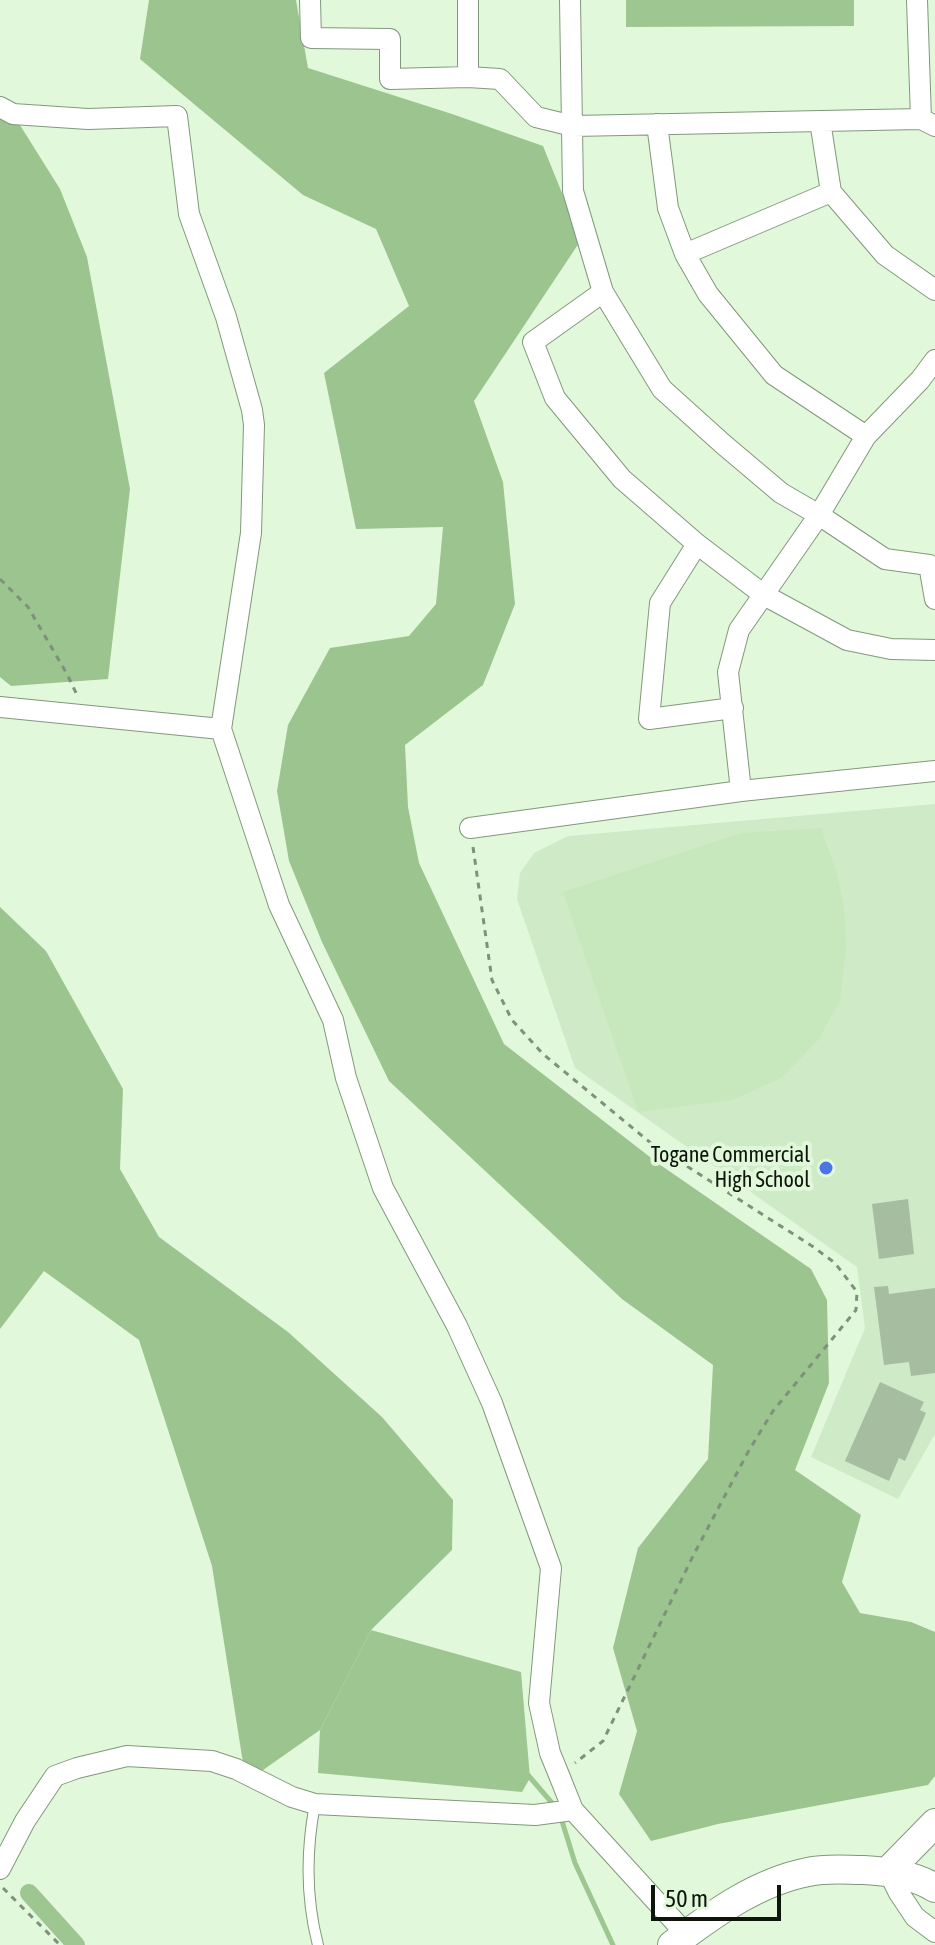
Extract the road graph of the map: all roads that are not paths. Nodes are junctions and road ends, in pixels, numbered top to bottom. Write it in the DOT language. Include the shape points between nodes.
graph roads {
  1 [pos="310,0"];
  2 [pos="468,0"];
  3 [pos="570,0"];
  4 [pos="917,0"];
  5 [pos="468,77"];
  6 [pos="0,107"];
  7 [pos="820,121"];
  8 [pos="928,122"];
  9 [pos="657,124"];
  10 [pos="573,126"];
  11 [pos="831,192"];
  12 [pos="685,254"];
  13 [pos="935,290"];
  14 [pos="603,292"];
  15 [pos="935,360"];
  16 [pos="928,386"];
  17 [pos="866,436"];
  18 [pos="819,515"];
  19 [pos="697,544"];
  20 [pos="764,595"];
  21 [pos="935,599"];
  22 [pos="935,650"];
  23 [pos="0,707"];
  24 [pos="733,708"];
  25 [pos="221,729"];
  26 [pos="935,771"];
  27 [pos="741,791"];
  28 [pos="470,828"];
  29 [pos="315,1804"];
  30 [pos="573,1810"];
  31 [pos="935,1823"];
  32 [pos="0,1869"];
  33 [pos="888,1871"];
  34 [pos="935,1888"];
  35 [pos="935,1932"];
  36 [pos="679,1940"];
  37 [pos="318,1945"];
  1 -- 5 [label="street" via="311,38 390,39 390,79"];
  2 -- 5 [label="street"];
  3 -- 10 [label="street"];
  4 -- 8 [label="street"];
  5 -- 10 [label="street" via="500,79 536,117"];
  6 -- 25 [label="street" via="13,114 88,119 177,116 189,214 226,317 254,425 251,533"];
  7 -- 8 [label="street"];
  7 -- 9 [label="street"];
  7 -- 11 [label="street"];
  9 -- 10 [label="street"];
  9 -- 12 [label="street" via="668,208"];
  10 -- 14 [label="street" via="573,191"];
  11 -- 12 [label="street"];
  11 -- 13 [label="street" via="885,255"];
  12 -- 17 [label="street" via="708,294 774,375"];
  14 -- 18 [label="street" via="662,389 781,493"];
  14 -- 19 [label="street" via="533,342 555,398 622,479"];
  15 -- 16 [label="street"];
  16 -- 17 [label="street"];
  17 -- 18 [label="street"];
  18 -- 20 [label="street"];
  18 -- 21 [label="street" via="885,559 929,565"];
  19 -- 20 [label="street"];
  19 -- 24 [label="street" via="660,603 649,719"];
  20 -- 22 [label="street" via="847,640"];
  20 -- 24 [label="street" via="739,630 728,672"];
  23 -- 25 [label="street"];
  24 -- 27 [label="street"];
  25 -- 30 [label="street" via="279,905 333,1020 346,1078 383,1188 492,1403 551,1568 539,1703 550,1753"];
  26 -- 27 [label="street"];
  27 -- 28 [label="street"];
  29 -- 30 [label="street" via="535,1815"];
  29 -- 32 [label="street" via="212,1761 127,1756 55,1776"];
  29 -- 37 [label="lane" via="308,1876"];
  30 -- 36 [label="street"];
  31 -- 33 [label="main road"];
  33 -- 34 [label="main road"];
  33 -- 35 [label="street" via="915,1917"];
  33 -- 36 [label="main road" via="832,1869 771,1883"];
}
